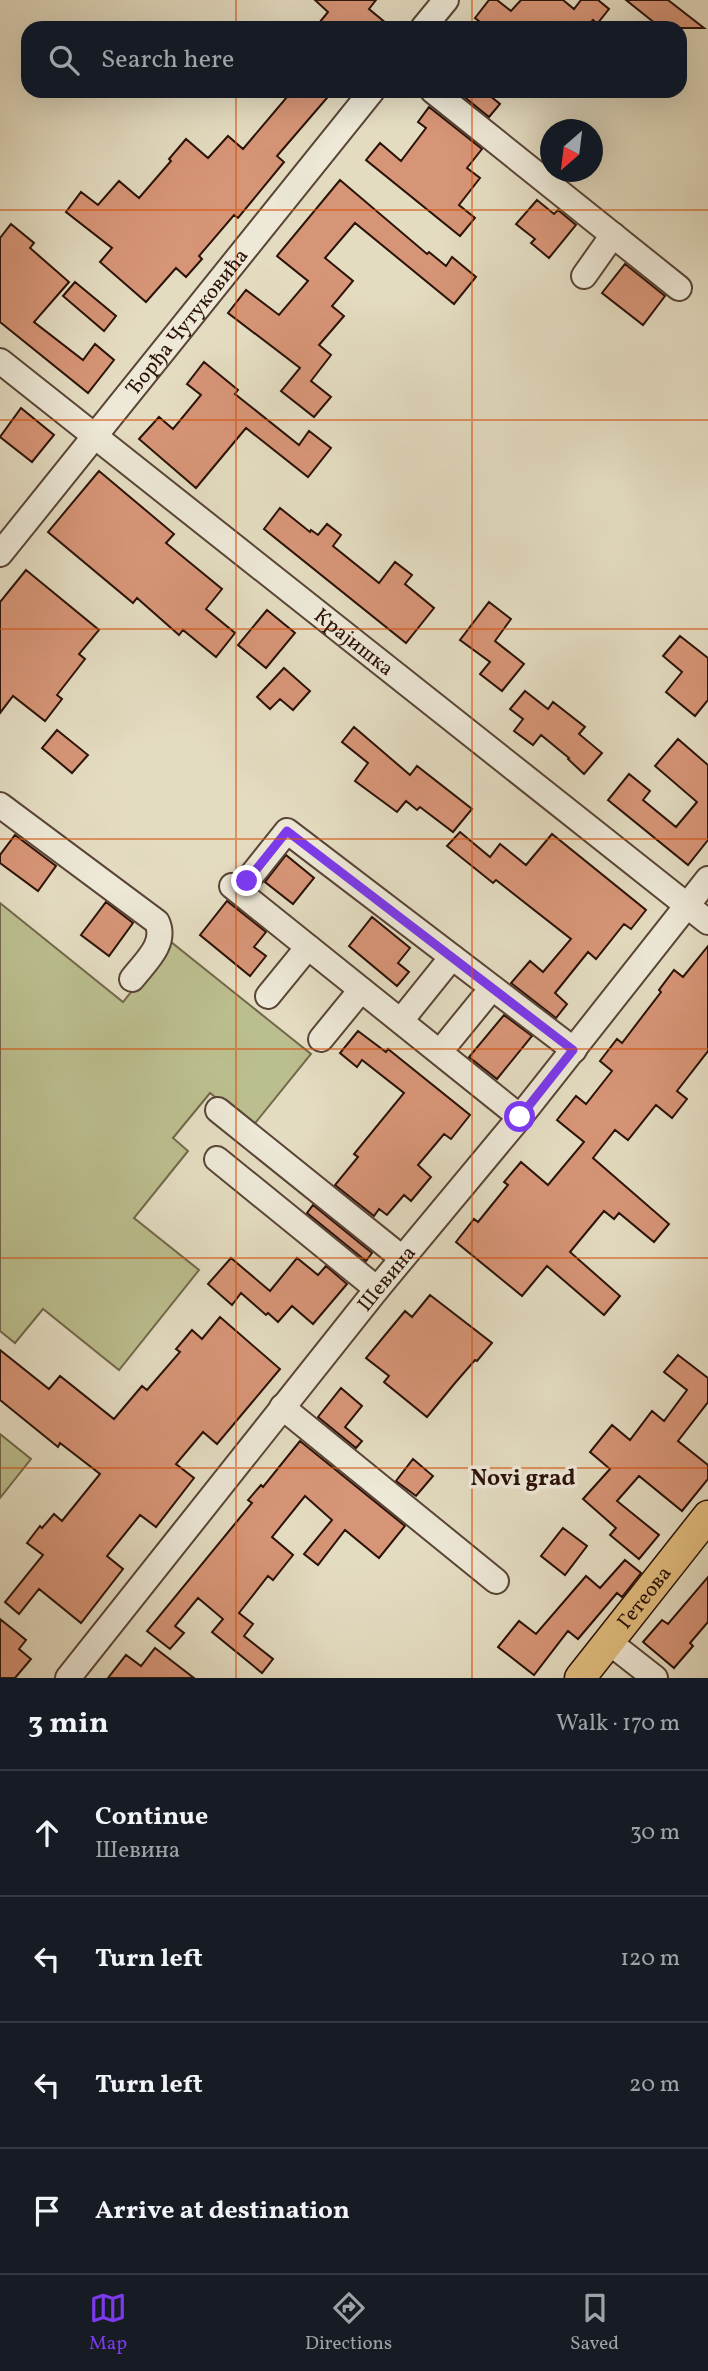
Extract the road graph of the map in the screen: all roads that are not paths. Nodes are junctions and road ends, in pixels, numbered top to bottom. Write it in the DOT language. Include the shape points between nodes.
graph roads {
  1 [pos="446,0"];
  2 [pos="429,21"];
  3 [pos="366,98"];
  4 [pos="442,98"];
  5 [pos="613,235"];
  6 [pos="584,276"];
  7 [pos="679,288"];
  8 [pos="0,361"];
  9 [pos="95,437"];
  10 [pos="0,554"];
  11 [pos="2,810"];
  12 [pos="708,879"];
  13 [pos="687,905"];
  14 [pos="708,922"];
  15 [pos="308,947"];
  16 [pos="452,957"];
  17 [pos="132,979"];
  18 [pos="492,988"];
  19 [pos="361,990"];
  20 [pos="268,996"];
  21 [pos="407,1013"];
  22 [pos="321,1039"];
  23 [pos="448,1042"];
  24 [pos="573,1050"];
  25 [pos="218,1110"];
  26 [pos="520,1117"];
  27 [pos="218,1159"];
  28 [pos="402,1258"];
  29 [pos="377,1289"];
  30 [pos="282,1408"];
  31 [pos="708,1516"];
  32 [pos="496,1581"];
  33 [pos="609,1642"];
  34 [pos="68,1678"];
  35 [pos="580,1678"];
  36 [pos="655,1678"];
  1 -- 2 [label="street"];
  3 -- 9 [label="street, Ђорђа Чутуковића"];
  4 -- 5 [label="street"];
  5 -- 6 [label="street"];
  5 -- 7 [label="street"];
  8 -- 9 [label="street, Крајишка"];
  9 -- 10 [label="street, Ђорђа Чутуковића"];
  9 -- 13 [label="street, Крајишка"];
  11 -- 17 [label="street" via="157,922 160,942"];
  12 -- 13 [label="street, Шевина"];
  13 -- 14 [label="street, Крајишка"];
  13 -- 24 [label="street, Шевина"];
  15 -- 16 [label="street" via="239,883 287,831"];
  15 -- 19 [label="street"];
  15 -- 20 [label="street"];
  16 -- 18 [label="street"];
  16 -- 21 [label="street"];
  18 -- 23 [label="street"];
  18 -- 24 [label="street"];
  19 -- 22 [label="street"];
  19 -- 26 [label="street"];
  24 -- 26 [label="street, Шевина"];
  25 -- 28 [label="street"];
  26 -- 28 [label="street, Шевина"];
  27 -- 29 [label="street"];
  28 -- 29 [label="street, Шевина"];
  29 -- 30 [label="street, Шевина"];
  30 -- 32 [label="street"];
  30 -- 34 [label="street, Шевина"];
  31 -- 33 [label="main road, Гетеова"];
  33 -- 35 [label="main road, Гетеова"];
  33 -- 36 [label="street"];
}
